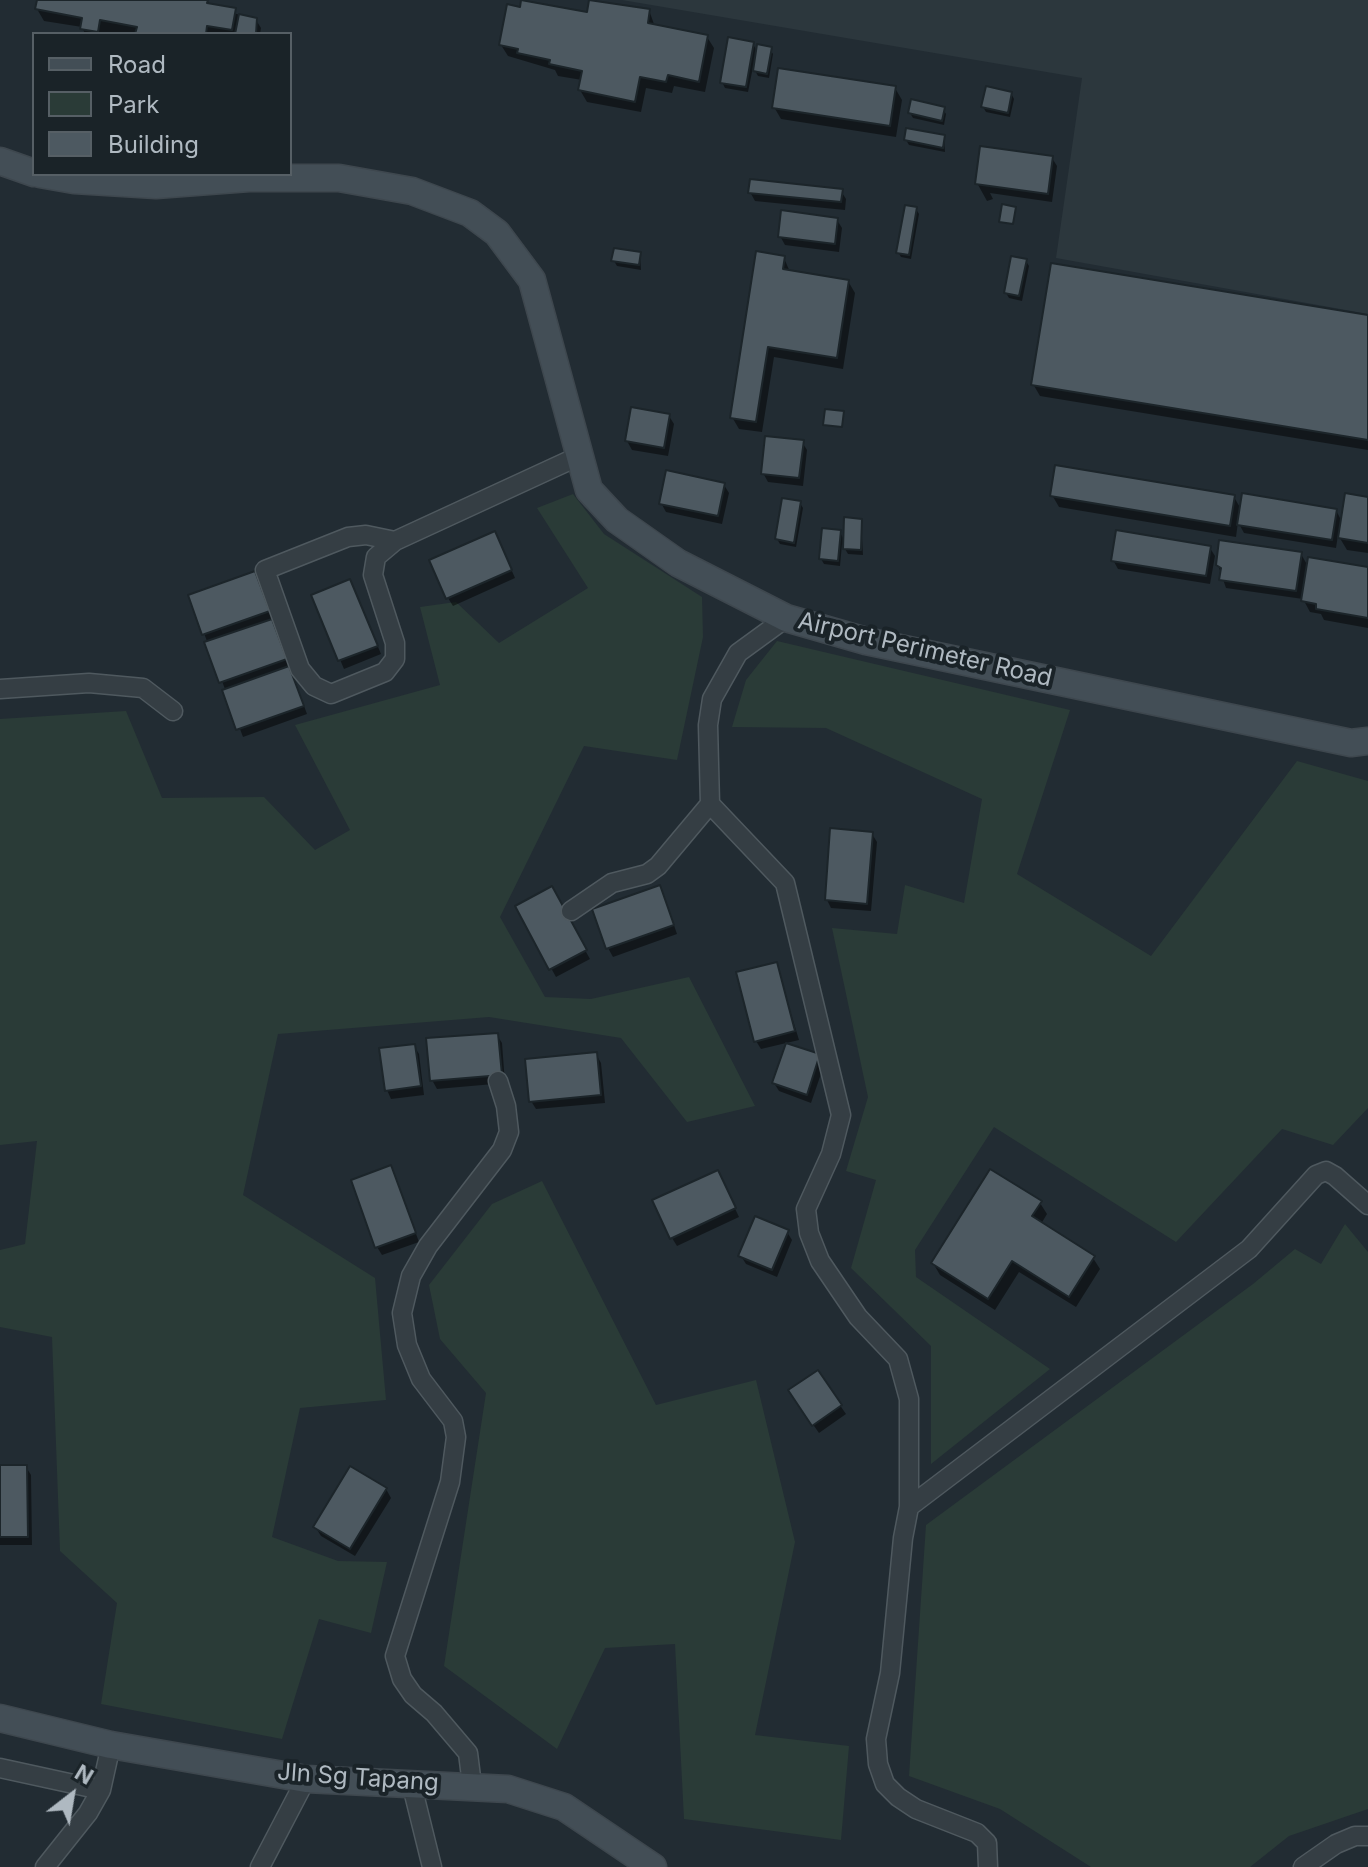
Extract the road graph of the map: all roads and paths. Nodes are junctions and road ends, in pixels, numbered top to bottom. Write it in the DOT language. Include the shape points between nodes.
graph roads {
  1 [pos="0,161"];
  2 [pos="32,172"];
  3 [pos="52,176"];
  4 [pos="577,457"];
  5 [pos="395,541"];
  6 [pos="786,618"];
  7 [pos="0,689"];
  8 [pos="173,711"];
  9 [pos="1368,741"];
  10 [pos="710,804"];
  11 [pos="571,911"];
  12 [pos="498,1081"];
  13 [pos="1368,1205"];
  14 [pos="909,1507"];
  15 [pos="0,1718"];
  16 [pos="111,1745"];
  17 [pos="0,1768"];
  18 [pos="306,1779"];
  19 [pos="472,1785"];
  20 [pos="412,1786"];
  21 [pos="101,1790"];
  22 [pos="1368,1836"];
  23 [pos="45,1867"];
  24 [pos="260,1867"];
  25 [pos="432,1867"];
  26 [pos="653,1867"];
  27 [pos="988,1867"];
  28 [pos="1303,1867"];
  1 -- 2 [label="street"];
  3 -- 4 [label="street, Airport Perimeter Road" via="156,185 339,178 412,191 470,213 497,233 532,280"];
  4 -- 5 [label="street"];
  4 -- 6 [label="street, Airport Perimeter Road" via="589,490 617,520 678,563"];
  5 -- 5 [label="street" via="348,537 265,570 300,669 314,686 331,694 385,672 395,659 395,643 373,575 376,557"];
  6 -- 9 [label="street, Airport Perimeter Road" via="866,641 1351,743"];
  6 -- 10 [label="street" via="738,653 712,699"];
  7 -- 8 [label="street" via="89,683 143,688"];
  10 -- 11 [label="street" via="658,866 612,883"];
  10 -- 14 [label="street" via="785,883 841,1115 831,1154 806,1209 809,1233 820,1261 903,1370 909,1399"];
  12 -- 19 [label="street" via="509,1132 428,1246 411,1276 402,1313 407,1345 421,1379 453,1421 456,1437 450,1482 395,1656 413,1695 468,1753"];
  13 -- 14 [label="street" via="1335,1176 1326,1171 1316,1175 1249,1249"];
  14 -- 27 [label="street" via="890,1673 876,1739 878,1764 885,1784 898,1797 977,1833 987,1843"];
  15 -- 16 [label="street, Jln Sg Tapang"];
  16 -- 18 [label="street, Jln Sg Tapang"];
  16 -- 21 [label="street"];
  17 -- 21 [label="street"];
  18 -- 20 [label="street, Jln Sg Tapang"];
  18 -- 24 [label="street"];
  19 -- 20 [label="street, Jln Sg Tapang"];
  19 -- 26 [label="street, Jln Sg Tapang" via="508,1789 564,1807"];
  20 -- 25 [label="street"];
  21 -- 23 [label="street"];
  22 -- 28 [label="street" via="1336,1844"];
}
